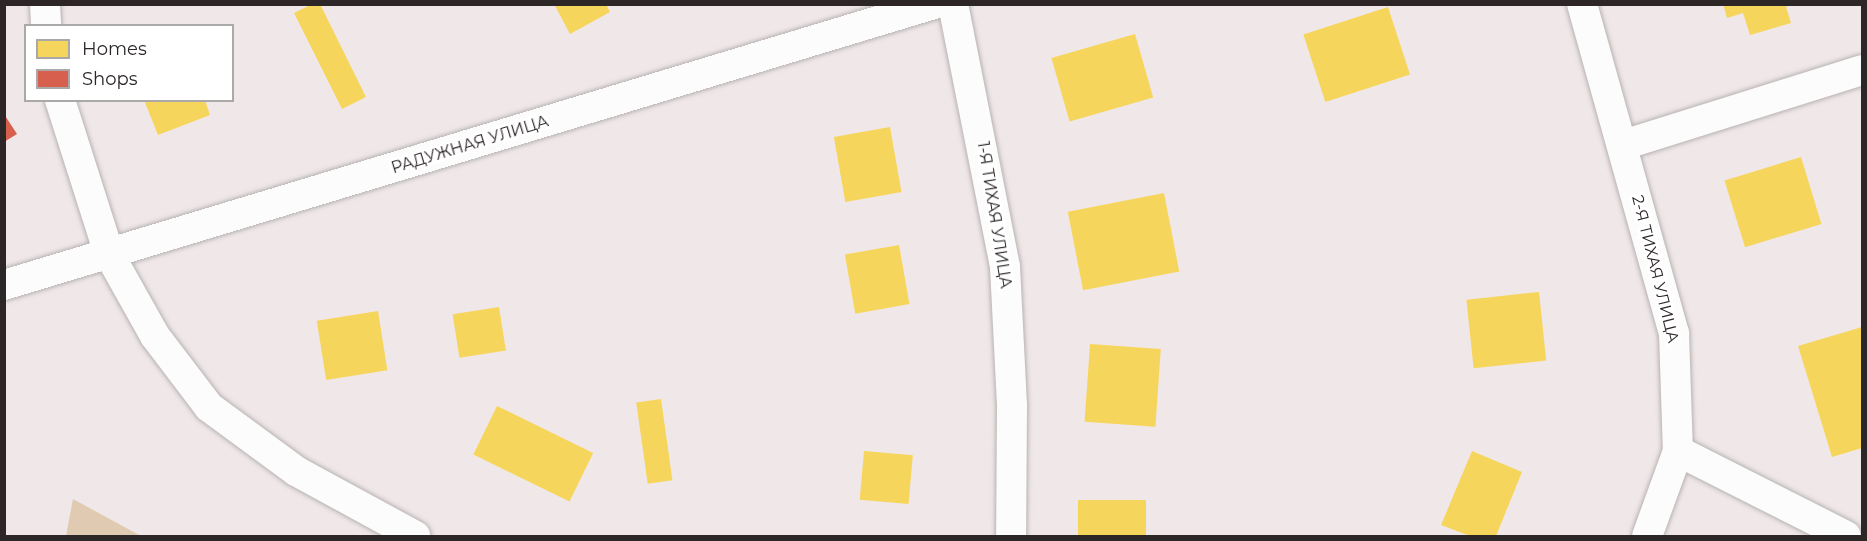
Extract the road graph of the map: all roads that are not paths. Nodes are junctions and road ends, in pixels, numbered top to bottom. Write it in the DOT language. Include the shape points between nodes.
graph roads {
  1 [pos="45,4"];
  2 [pos="934,4"];
  3 [pos="953,4"];
  4 [pos="1581,4"];
  5 [pos="46,24"];
  6 [pos="1863,70"];
  7 [pos="61,102"];
  8 [pos="1623,145"];
  9 [pos="109,254"];
  10 [pos="4,285"];
  11 [pos="1678,451"];
  12 [pos="415,537"];
  13 [pos="1011,537"];
  14 [pos="1647,537"];
  15 [pos="1845,537"];
  1 -- 5 [label="street"];
  2 -- 9 [label="street, РАДУЖНАЯ УЛИЦА"];
  3 -- 13 [label="street, 1-Я ТИХАЯ УЛИЦА" via="1005,267 1012,407"];
  4 -- 8 [label="street, 2-Я ТИХАЯ УЛИЦА"];
  6 -- 8 [label="street"];
  7 -- 9 [label="street"];
  8 -- 11 [label="street, 2-Я ТИХАЯ УЛИЦА" via="1674,333"];
  9 -- 10 [label="street, РАДУЖНАЯ УЛИЦА"];
  9 -- 12 [label="street" via="155,336 209,406 296,471"];
  11 -- 14 [label="street, 2-Я ТИХАЯ УЛИЦА"];
  11 -- 15 [label="street"];
}
